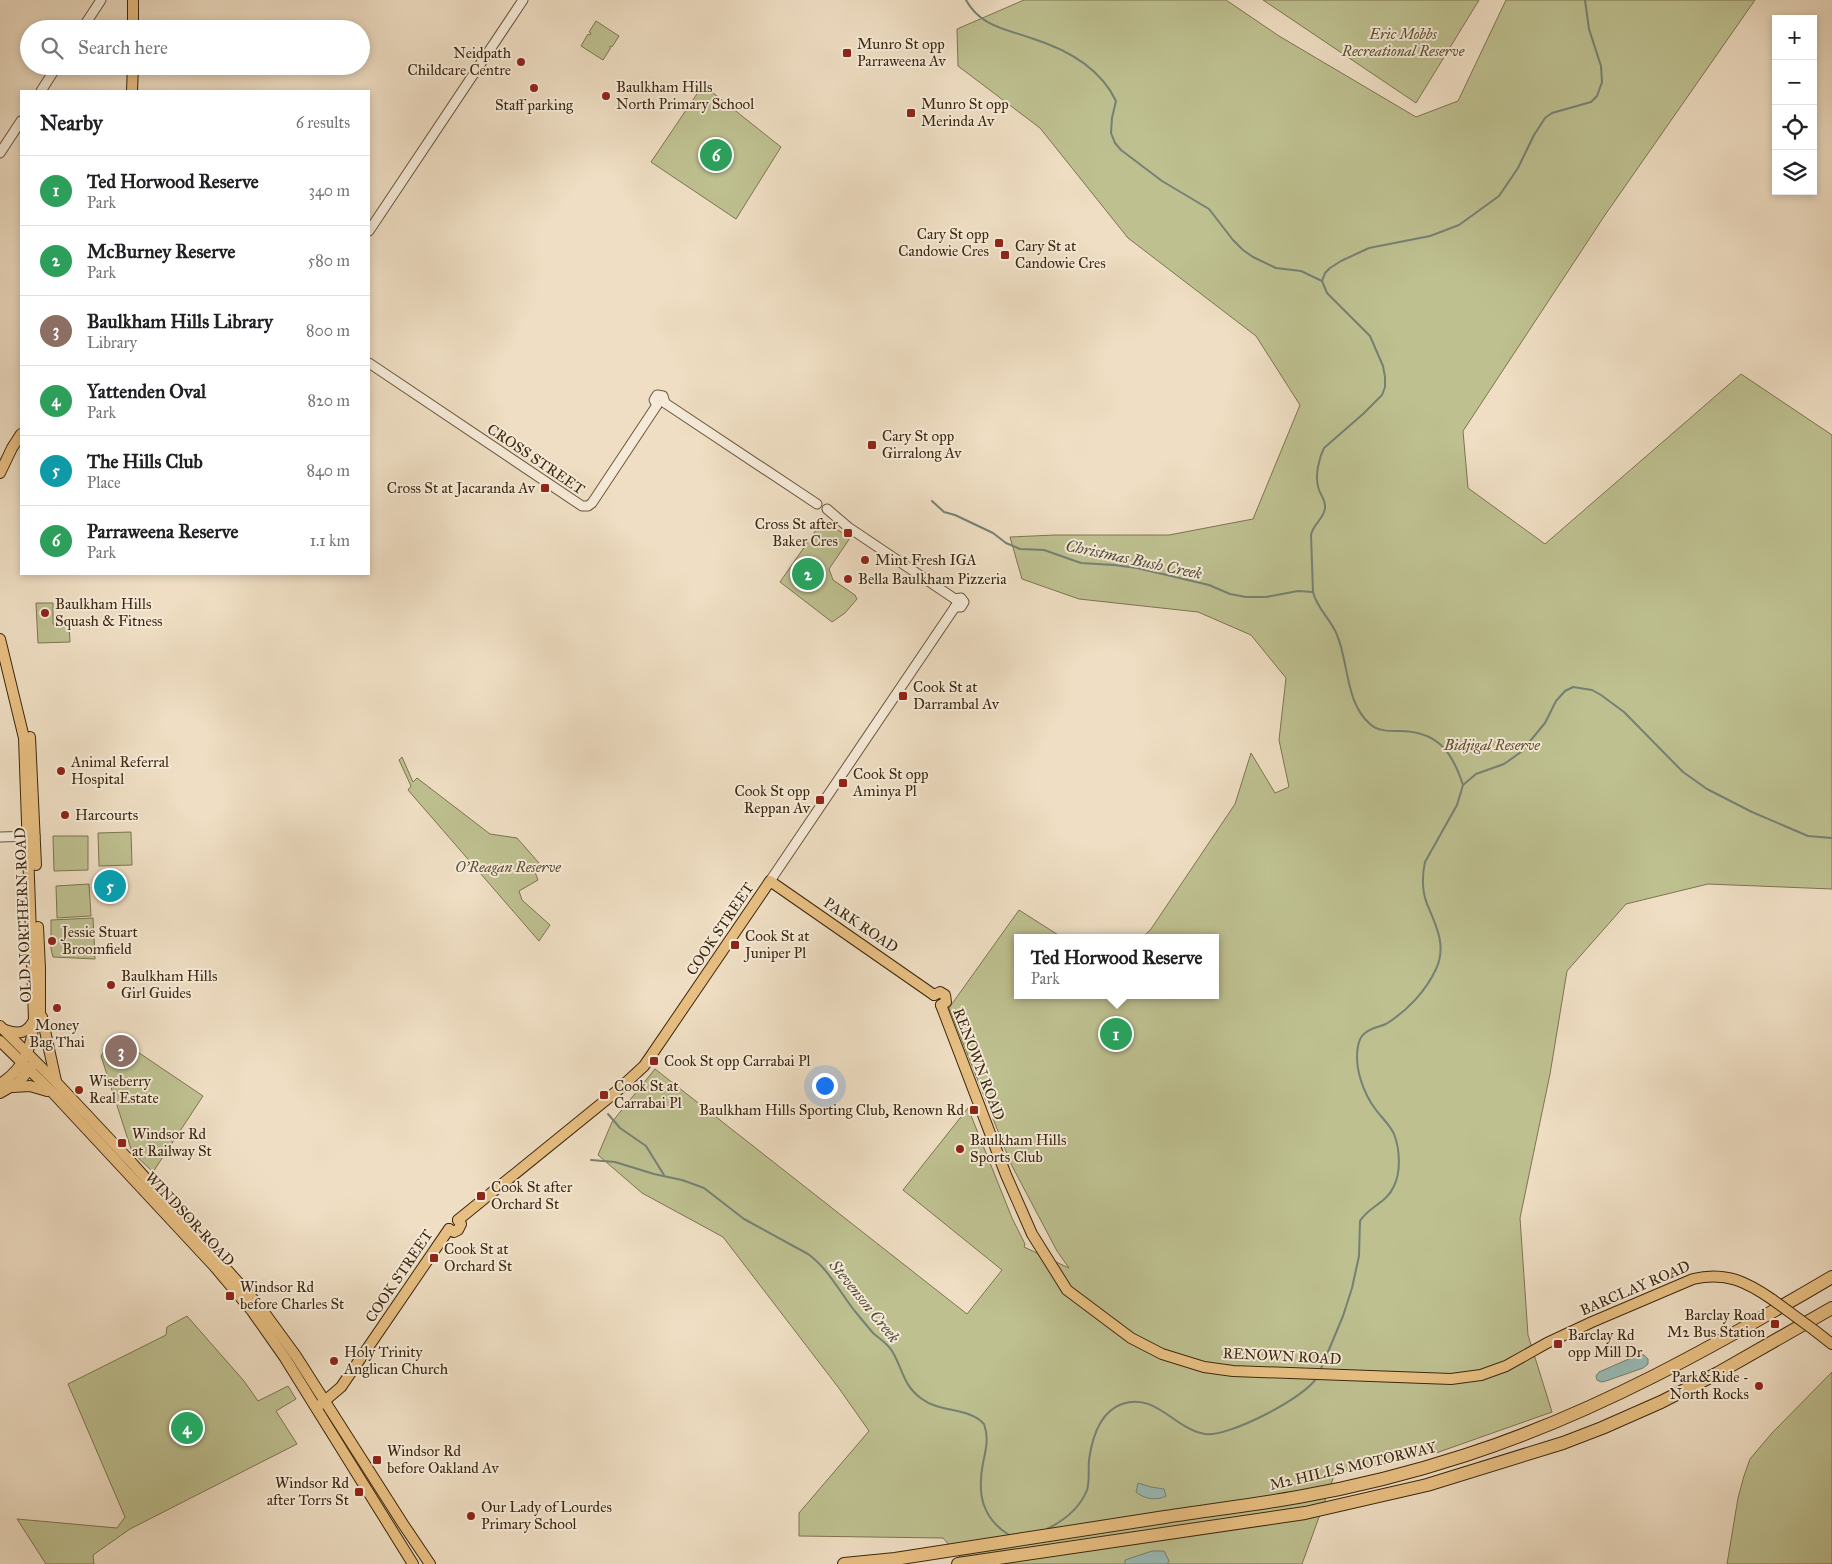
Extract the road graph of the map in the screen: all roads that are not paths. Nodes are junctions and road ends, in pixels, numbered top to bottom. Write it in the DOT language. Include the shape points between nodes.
graph roads {
  1 [pos="101,0"];
  2 [pos="133,0"];
  3 [pos="523,0"];
  4 [pos="88,20"];
  5 [pos="133,20"];
  6 [pos="51,75"];
  7 [pos="133,75"];
  8 [pos="42,90"];
  9 [pos="132,90"];
  10 [pos="20,123"];
  11 [pos="0,153"];
  12 [pos="370,230"];
  13 [pos="370,364"];
  14 [pos="20,436"];
  15 [pos="0,473"];
  16 [pos="955,603"];
  17 [pos="0,638"];
  18 [pos="32,836"];
  19 [pos="0,837"];
  20 [pos="770,881"];
  21 [pos="934,994"];
  22 [pos="38,1015"];
  23 [pos="2,1028"];
  24 [pos="0,1041"];
  25 [pos="31,1057"];
  26 [pos="26,1067"];
  27 [pos="56,1082"];
  28 [pos="0,1084"];
  29 [pos="11,1088"];
  30 [pos="0,1093"];
  31 [pos="53,1093"];
  32 [pos="1832,1277"];
  33 [pos="1832,1308"];
  34 [pos="1832,1344"];
  35 [pos="1526,1355"];
  36 [pos="325,1401"];
  37 [pos="315,1407"];
  38 [pos="413,1564"];
  39 [pos="430,1564"];
  40 [pos="844,1564"];
  41 [pos="961,1564"];
  1 -- 4 [label="street"];
  2 -- 5 [label="main road"];
  3 -- 12 [label="street"];
  6 -- 8 [label="street"];
  7 -- 9 [label="main road"];
  10 -- 11 [label="street"];
  13 -- 16 [label="street, CROSS STREET" via="584,506 592,503 661,404 817,504 820,512 827,509"];
  14 -- 15 [label="main road"];
  16 -- 20 [label="street, COOK STREET"];
  17 -- 18 [label="main road, OLD NORTHERN ROAD" via="30,732"];
  18 -- 19 [label="street"];
  18 -- 22 [label="main road, OLD NORTHERN ROAD"];
  20 -- 21 [label="main road, PARK ROAD"];
  20 -- 36 [label="main road, COOK STREET" via="644,1066 618,1091 458,1220 450,1220 449,1229 341,1387"];
  21 -- 35 [label="main road, RENOWN ROAD" via="933,1001 941,1005 1028,1226 1067,1290 1131,1338 1162,1354 1204,1367 1254,1372 1451,1379 1481,1375"];
  22 -- 23 [label="main road" via="29,1028 18,1034"];
  22 -- 25 [label="main road, OLD NORTHERN ROAD"];
  22 -- 27 [label="main road"];
  23 -- 25 [label="main road, WINDSOR ROAD"];
  24 -- 26 [label="main road, WINDSOR ROAD"];
  25 -- 26 [label="main road, OLD NORTHERN ROAD"];
  25 -- 27 [label="main road, WINDSOR ROAD"];
  26 -- 28 [label="main road"];
  26 -- 29 [label="main road"];
  26 -- 31 [label="main road, WINDSOR ROAD"];
  27 -- 36 [label="main road, WINDSOR ROAD" via="246,1290"];
  29 -- 30 [label="main road"];
  29 -- 31 [label="main road" via="30,1086"];
  31 -- 37 [label="main road, WINDSOR ROAD" via="220,1272 268,1332"];
  32 -- 40 [label="highway, M2 HILLS MOTORWAY" via="1728,1338 1643,1382 1483,1449 1383,1479 1306,1496"];
  33 -- 41 [label="highway" via="1661,1402 1563,1443 1427,1485 1341,1506"];
  34 -- 35 [label="main road, BARCLAY ROAD, bridge" via="1753,1286 1737,1279 1702,1276 1592,1322"];
  36 -- 37 [label="main road, COOK STREET"];
  36 -- 39 [label="main road, WINDSOR ROAD"];
  37 -- 38 [label="main road, WINDSOR ROAD"];
}
